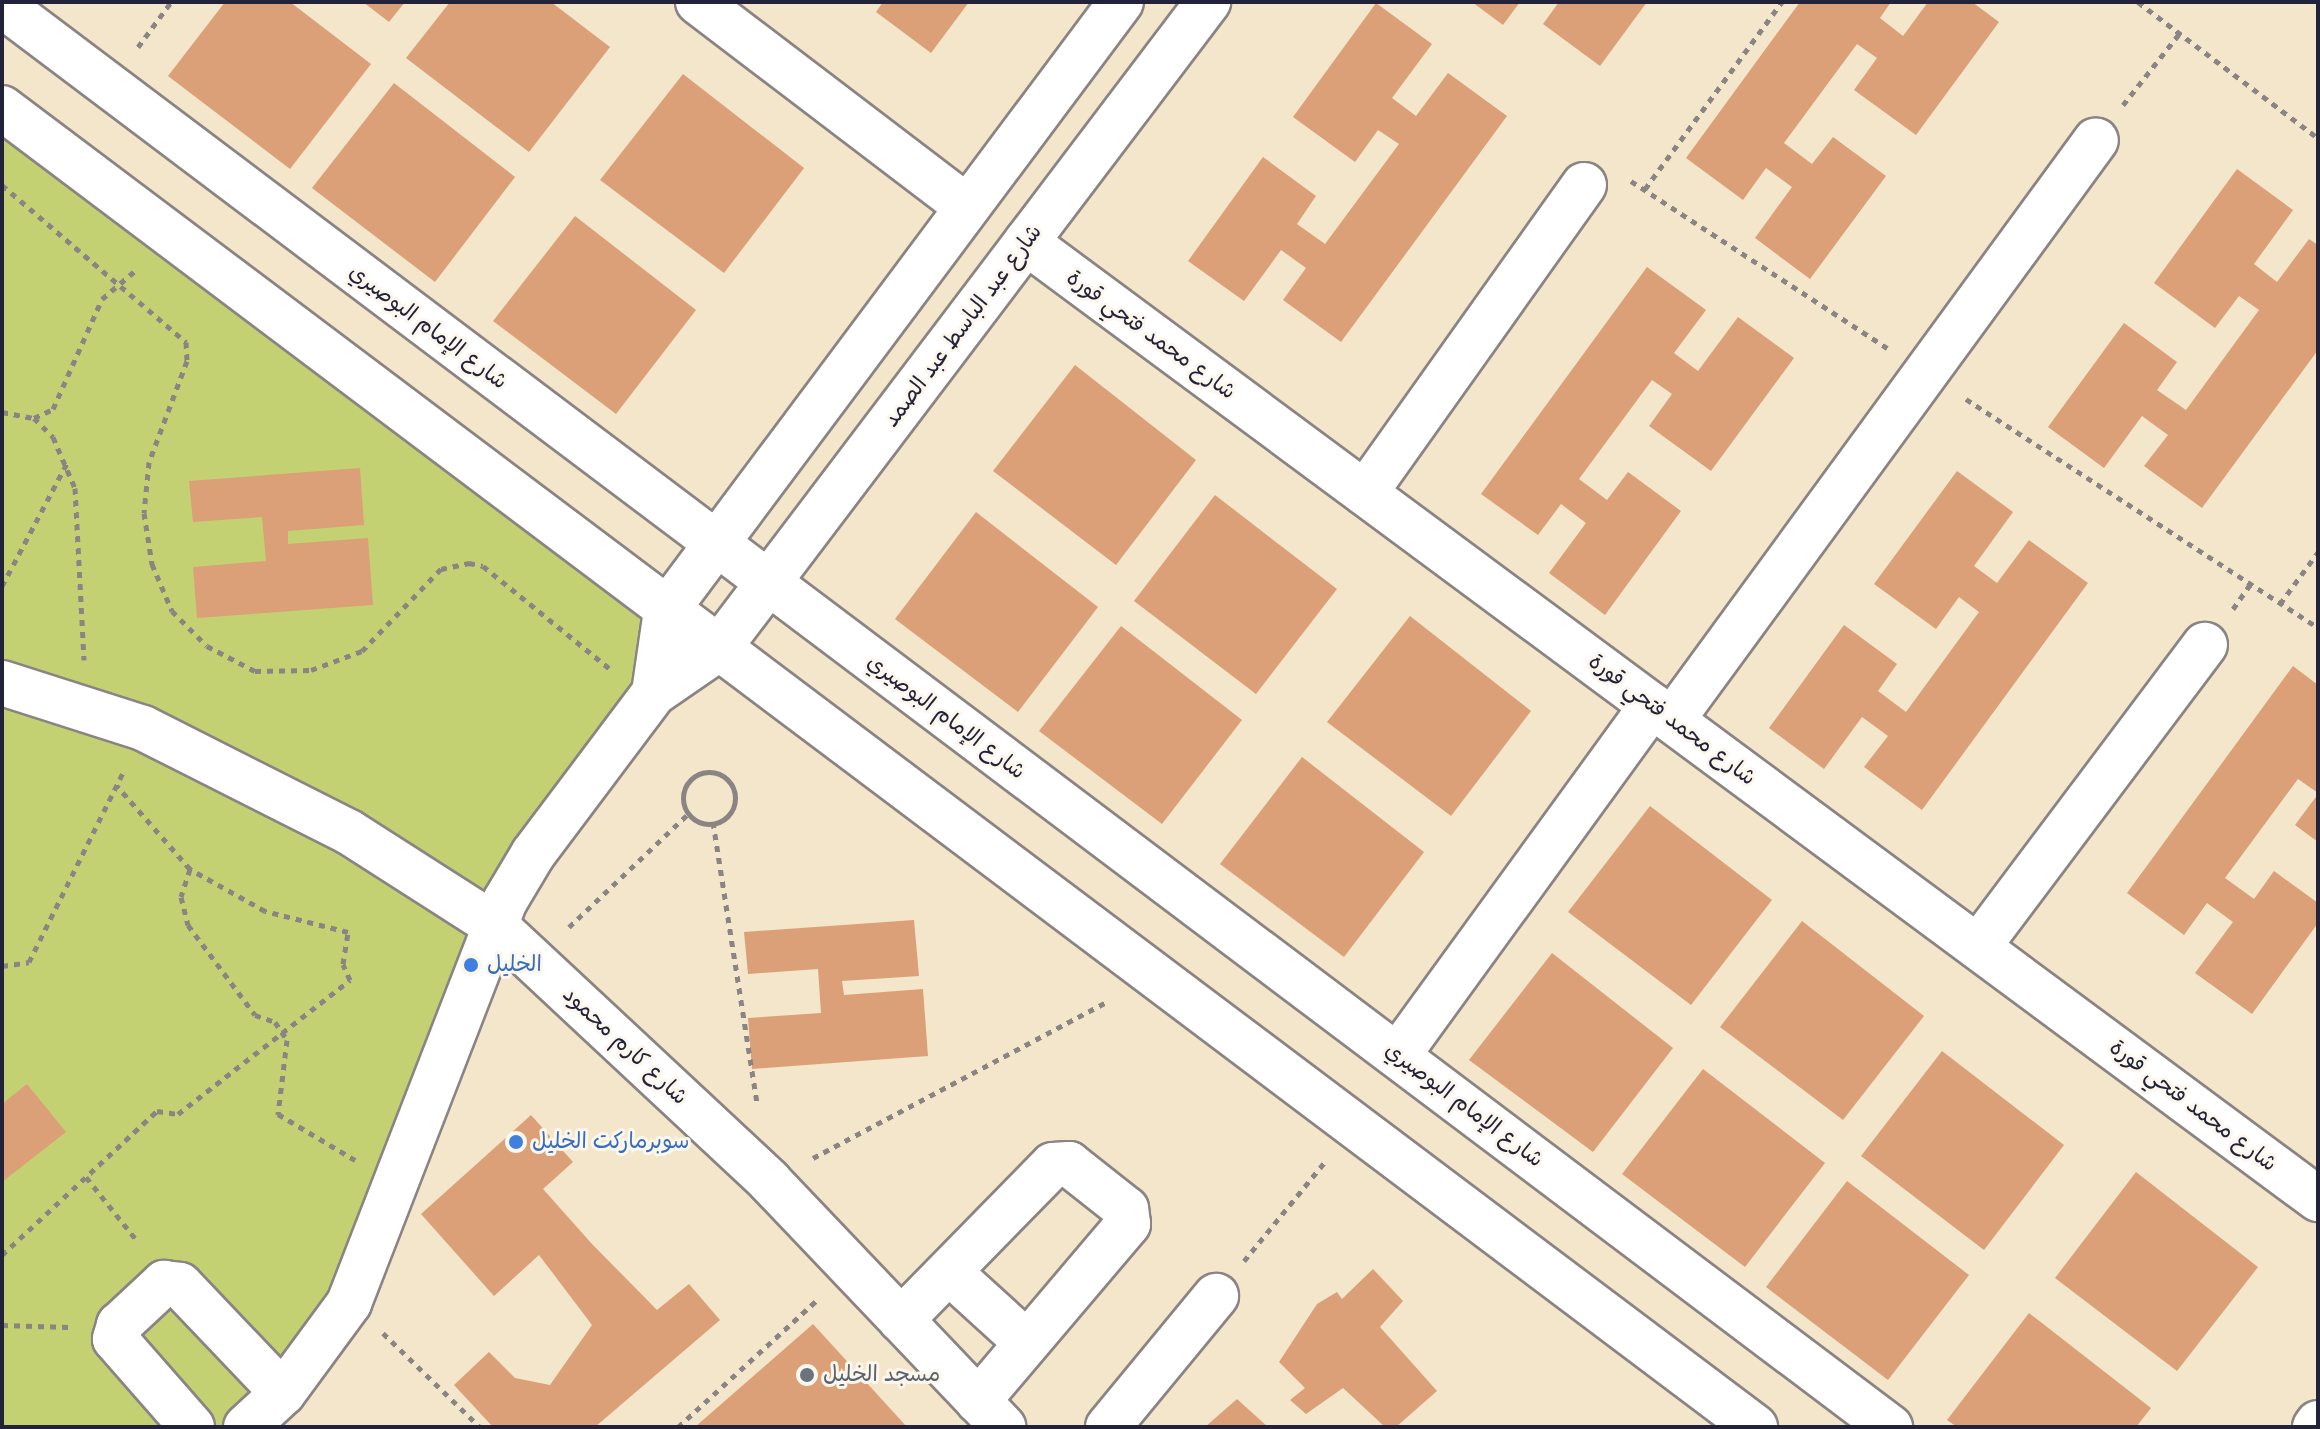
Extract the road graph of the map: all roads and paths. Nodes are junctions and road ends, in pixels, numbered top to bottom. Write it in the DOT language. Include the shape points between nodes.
graph roads {
  1 [pos="698,2"];
  2 [pos="1121,2"];
  3 [pos="1208,2"];
  4 [pos="1782,2"];
  5 [pos="2138,2"];
  6 [pos="2,5"];
  7 [pos="2179,33"];
  8 [pos="2,108"];
  9 [pos="2318,138"];
  10 [pos="2096,140"];
  11 [pos="2,185"];
  12 [pos="1584,185"];
  13 [pos="967,207"];
  14 [pos="1026,242"];
  15 [pos="193,253"];
  16 [pos="119,281"];
  17 [pos="1926,373"];
  18 [pos="2,412"];
  19 [pos="34,418"];
  20 [pos="68,461"];
  21 [pos="1365,493"];
  22 [pos="716,544"];
  23 [pos="2318,552"];
  24 [pos="768,583"];
  25 [pos="2,586"];
  26 [pos="2280,604"];
  27 [pos="666,611"];
  28 [pos="2318,628"];
  29 [pos="2205,645"];
  30 [pos="718,649"];
  31 [pos="2,683"];
  32 [pos="652,696"];
  33 [pos="87,709"];
  34 [pos="1662,713"];
  35 [pos="143,728"];
  36 [pos="117,786"];
  37 [pos="690,812"];
  38 [pos="713,822"];
  39 [pos="190,869"];
  40 [pos="496,926"];
  41 [pos="1978,947"];
  42 [pos="533,961"];
  43 [pos="2,966"];
  44 [pos="1155,977"];
  45 [pos="282,1030"];
  46 [pos="1398,1055"];
  47 [pos="1354,1126"];
  48 [pos="86,1177"];
  49 [pos="769,1181"];
  50 [pos="398,1184"];
  51 [pos="2318,1199"];
  52 [pos="2,1255"];
  53 [pos="852,1268"];
  54 [pos="949,1272"];
  55 [pos="169,1281"];
  56 [pos="1216,1296"];
  57 [pos="349,1303"];
  58 [pos="901,1320"];
  59 [pos="2,1325"];
  60 [pos="116,1329"];
  61 [pos="1027,1343"];
  62 [pos="283,1393"];
  63 [pos="990,1414"];
  64 [pos="192,1427"];
  65 [pos="246,1427"];
  66 [pos="480,1427"];
  67 [pos="678,1427"];
  68 [pos="1108,1427"];
  69 [pos="1755,1427"];
  70 [pos="1890,1427"];
  1 -- 13 [label="street"];
  2 -- 13 [label="street"];
  3 -- 14 [label="street, شارع عبد الباسط عبد الصمد"];
  4 -- 17 [label="path" via="1645,189"];
  5 -- 7 [label="path"];
  6 -- 22 [label="street, شارع الإمام البوصيري"];
  7 -- 9 [label="path"];
  7 -- 10 [label="path"];
  8 -- 15 [label="street"];
  10 -- 17 [label="street"];
  11 -- 16 [label="path"];
  12 -- 21 [label="street"];
  13 -- 22 [label="street"];
  14 -- 21 [label="street, شارع محمد فتحي قورة"];
  14 -- 24 [label="street, شارع عبد الباسط عبد الصمد"];
  15 -- 16 [label="path" via="166,257"];
  15 -- 27 [label="street"];
  16 -- 19 [label="path" via="102,299 53,409"];
  16 -- 32 [label="path" via="186,342 187,361 149,462 144,513 152,564 172,611 207,646 255,671 311,670 362,651 441,569 469,563 483,566"];
  17 -- 26 [label="path"];
  17 -- 34 [label="street"];
  18 -- 19 [label="path"];
  19 -- 20 [label="path"];
  20 -- 25 [label="path"];
  20 -- 33 [label="path"];
  21 -- 34 [label="street, شارع محمد فتحي قورة"];
  22 -- 24 [label="street, شارع الإمام البوصيري"];
  22 -- 27 [label="street"];
  23 -- 26 [label="path"];
  24 -- 30 [label="street, شارع عبد الباسط عبد الصمد"];
  24 -- 46 [label="street, شارع الإمام البوصيري"];
  26 -- 28 [label="path"];
  27 -- 30 [label="street"];
  27 -- 32 [label="street"];
  29 -- 41 [label="street"];
  30 -- 32 [label="street, شارع عبد الباسط عبد الصمد"];
  30 -- 44 [label="street"];
  31 -- 33 [label="street, شارع كارم محمود"];
  32 -- 40 [label="street" via="533,854"];
  33 -- 35 [label="street, شارع كارم محمود"];
  34 -- 41 [label="street, شارع محمد فتحي قورة"];
  34 -- 46 [label="street"];
  35 -- 36 [label="path"];
  35 -- 40 [label="street, شارع كارم محمود" via="349,832"];
  36 -- 39 [label="path"];
  36 -- 43 [label="path" via="29,962"];
  37 -- 38 [label="path" via="692,823"];
  37 -- 38 [label="path" via="685,778 722,771 734,815"];
  37 -- 42 [label="path"];
  38 -- 49 [label="path"];
  39 -- 45 [label="path" via="181,897 188,925 255,1015"];
  39 -- 45 [label="path" via="265,911 348,932 343,964 350,980"];
  40 -- 42 [label="street, شارع كارم محمود"];
  40 -- 50 [label="street"];
  41 -- 51 [label="street, شارع محمد فتحي قورة"];
  42 -- 49 [label="street, شارع كارم محمود"];
  44 -- 47 [label="street"];
  44 -- 49 [label="path"];
  45 -- 48 [label="path" via="178,1114 157,1111"];
  45 -- 50 [label="path" via="289,1050 281,1118"];
  46 -- 70 [label="street, شارع الإمام البوصيري"];
  47 -- 56 [label="path"];
  47 -- 69 [label="street"];
  48 -- 52 [label="path"];
  48 -- 55 [label="path"];
  49 -- 53 [label="street, شارع كارم محمود"];
  50 -- 57 [label="street"];
  53 -- 58 [label="street, شارع كارم محمود"];
  53 -- 67 [label="path"];
  54 -- 58 [label="street"];
  54 -- 61 [label="street"];
  54 -- 61 [label="street" via="1058,1163 1069,1164 1126,1209 1128,1224"];
  55 -- 60 [label="street"];
  55 -- 62 [label="street"];
  56 -- 68 [label="street"];
  57 -- 62 [label="street"];
  57 -- 66 [label="path"];
  58 -- 63 [label="street, شارع كارم محمود"];
  59 -- 60 [label="path"];
  60 -- 64 [label="street" via="117,1343"];
  61 -- 63 [label="street"];
  62 -- 65 [label="street"];
}
